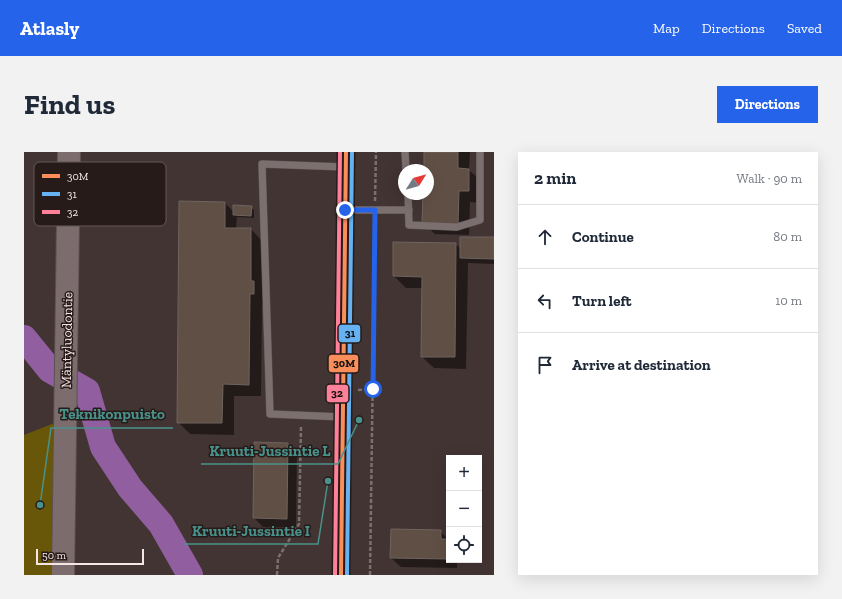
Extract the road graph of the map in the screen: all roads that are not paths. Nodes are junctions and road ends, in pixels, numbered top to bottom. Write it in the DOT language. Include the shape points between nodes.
graph roads {
  1 [pos="70,152"];
  2 [pos="405,152"];
  3 [pos="480,152"];
  4 [pos="346,160"];
  5 [pos="70,162"];
  6 [pos="406,164"];
  7 [pos="408,200"];
  8 [pos="345,210"];
  9 [pos="409,210"];
  10 [pos="69,226"];
  11 [pos="343,417"];
  12 [pos="63,575"];
  13 [pos="341,575"];
  1 -- 5 [label="highway, Mäntyluodontie"];
  2 -- 6 [label="lane"];
  3 -- 9 [label="lane" via="480,220 457,227 409,225"];
  4 -- 8 [label="street"];
  4 -- 11 [label="lane" via="262,164 270,414"];
  7 -- 9 [label="lane"];
  8 -- 9 [label="lane"];
  8 -- 11 [label="street"];
  10 -- 12 [label="highway, Mäntyluodontie"];
  11 -- 13 [label="street"];
}
